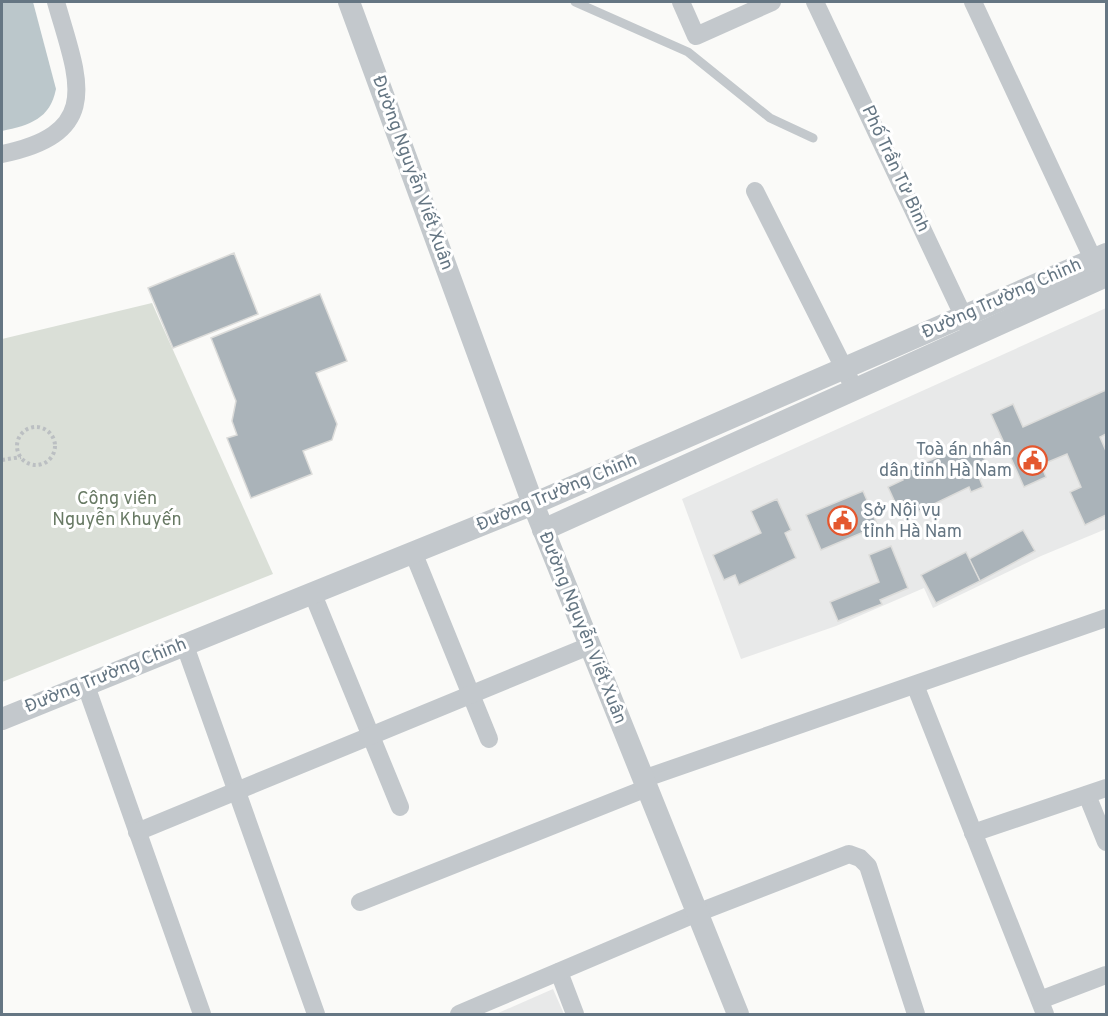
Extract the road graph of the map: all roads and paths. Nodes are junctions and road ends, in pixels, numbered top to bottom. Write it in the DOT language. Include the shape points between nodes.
graph roads {
  1 [pos="56,2"];
  2 [pos="349,2"];
  3 [pos="575,2"];
  4 [pos="681,2"];
  5 [pos="772,2"];
  6 [pos="816,2"];
  7 [pos="973,2"];
  8 [pos="696,36"];
  9 [pos="688,52"];
  10 [pos="813,138"];
  11 [pos="2,154"];
  12 [pos="754,191"];
  13 [pos="1102,267"];
  14 [pos="968,326"];
  15 [pos="844,368"];
  16 [pos="855,390"];
  17 [pos="693,434"];
  18 [pos="21,457"];
  19 [pos="703,458"];
  20 [pos="2,460"];
  21 [pos="533,504"];
  22 [pos="543,530"];
  23 [pos="413,552"];
  24 [pos="312,592"];
  25 [pos="1107,618"];
  26 [pos="184,644"];
  27 [pos="590,646"];
  28 [pos="85,683"];
  29 [pos="915,685"];
  30 [pos="470,695"];
  31 [pos="2,719"];
  32 [pos="372,735"];
  33 [pos="489,739"];
  34 [pos="645,784"];
  35 [pos="1107,788"];
  36 [pos="236,791"];
  37 [pos="1087,795"];
  38 [pos="400,807"];
  39 [pos="137,832"];
  40 [pos="973,832"];
  41 [pos="1107,842"];
  42 [pos="360,902"];
  43 [pos="697,912"];
  44 [pos="559,972"];
  45 [pos="1107,975"];
  46 [pos="1042,1007"];
  47 [pos="202,1014"];
  48 [pos="316,1014"];
  49 [pos="459,1014"];
  50 [pos="575,1014"];
  51 [pos="738,1014"];
  52 [pos="916,1014"];
  1 -- 11 [label="street" via="75,68 78,88 74,108 64,126 50,139"];
  2 -- 21 [label="street, Đường Nguyễn Viết Xuân"];
  3 -- 9 [label="lane"];
  4 -- 8 [label="street"];
  5 -- 8 [label="street"];
  6 -- 14 [label="street, Phố Trần Tử Bình"];
  7 -- 13 [label="street"];
  8 -- 9 [label="lane"];
  9 -- 10 [label="lane" via="770,118"];
  12 -- 15 [label="street"];
  13 -- 14 [label="street, Đường Trường Chinh"];
  14 -- 15 [label="street, Đường Trường Chinh"];
  14 -- 16 [label="street, Đường Trường Chinh"];
  15 -- 16 [label="street"];
  15 -- 17 [label="street, Đường Trường Chinh"];
  16 -- 19 [label="street, Đường Trường Chinh"];
  17 -- 19 [label="street"];
  17 -- 21 [label="street, Đường Trường Chinh"];
  18 -- 18 [label="path" via="17,445 21,433 39,427 50,433 55,444 47,461 30,464"];
  18 -- 20 [label="path"];
  19 -- 22 [label="street, Đường Trường Chinh"];
  21 -- 22 [label="street, Đường Nguyễn Viết Xuân"];
  21 -- 23 [label="street, Đường Trường Chinh"];
  22 -- 27 [label="street, Đường Nguyễn Viết Xuân"];
  23 -- 24 [label="street, Đường Trường Chinh"];
  23 -- 30 [label="street"];
  24 -- 26 [label="street, Đường Trường Chinh"];
  24 -- 32 [label="street"];
  25 -- 29 [label="street"];
  26 -- 28 [label="street, Đường Trường Chinh"];
  26 -- 36 [label="street"];
  27 -- 30 [label="street"];
  27 -- 34 [label="street, Đường Nguyễn Viết Xuân"];
  28 -- 31 [label="street, Đường Trường Chinh"];
  28 -- 39 [label="street"];
  29 -- 34 [label="street"];
  29 -- 40 [label="street"];
  30 -- 32 [label="street"];
  30 -- 33 [label="street"];
  32 -- 36 [label="street"];
  32 -- 38 [label="street"];
  34 -- 42 [label="street"];
  34 -- 43 [label="street, Đường Nguyễn Viết Xuân"];
  35 -- 37 [label="street"];
  36 -- 39 [label="street"];
  36 -- 48 [label="street"];
  37 -- 40 [label="street"];
  37 -- 41 [label="street"];
  39 -- 47 [label="street"];
  40 -- 46 [label="street"];
  43 -- 44 [label="street"];
  43 -- 51 [label="street, Đường Nguyễn Viết Xuân"];
  43 -- 52 [label="street" via="849,854 860,858 868,866"];
  44 -- 49 [label="street"];
  44 -- 50 [label="street"];
  45 -- 46 [label="street"];
}
